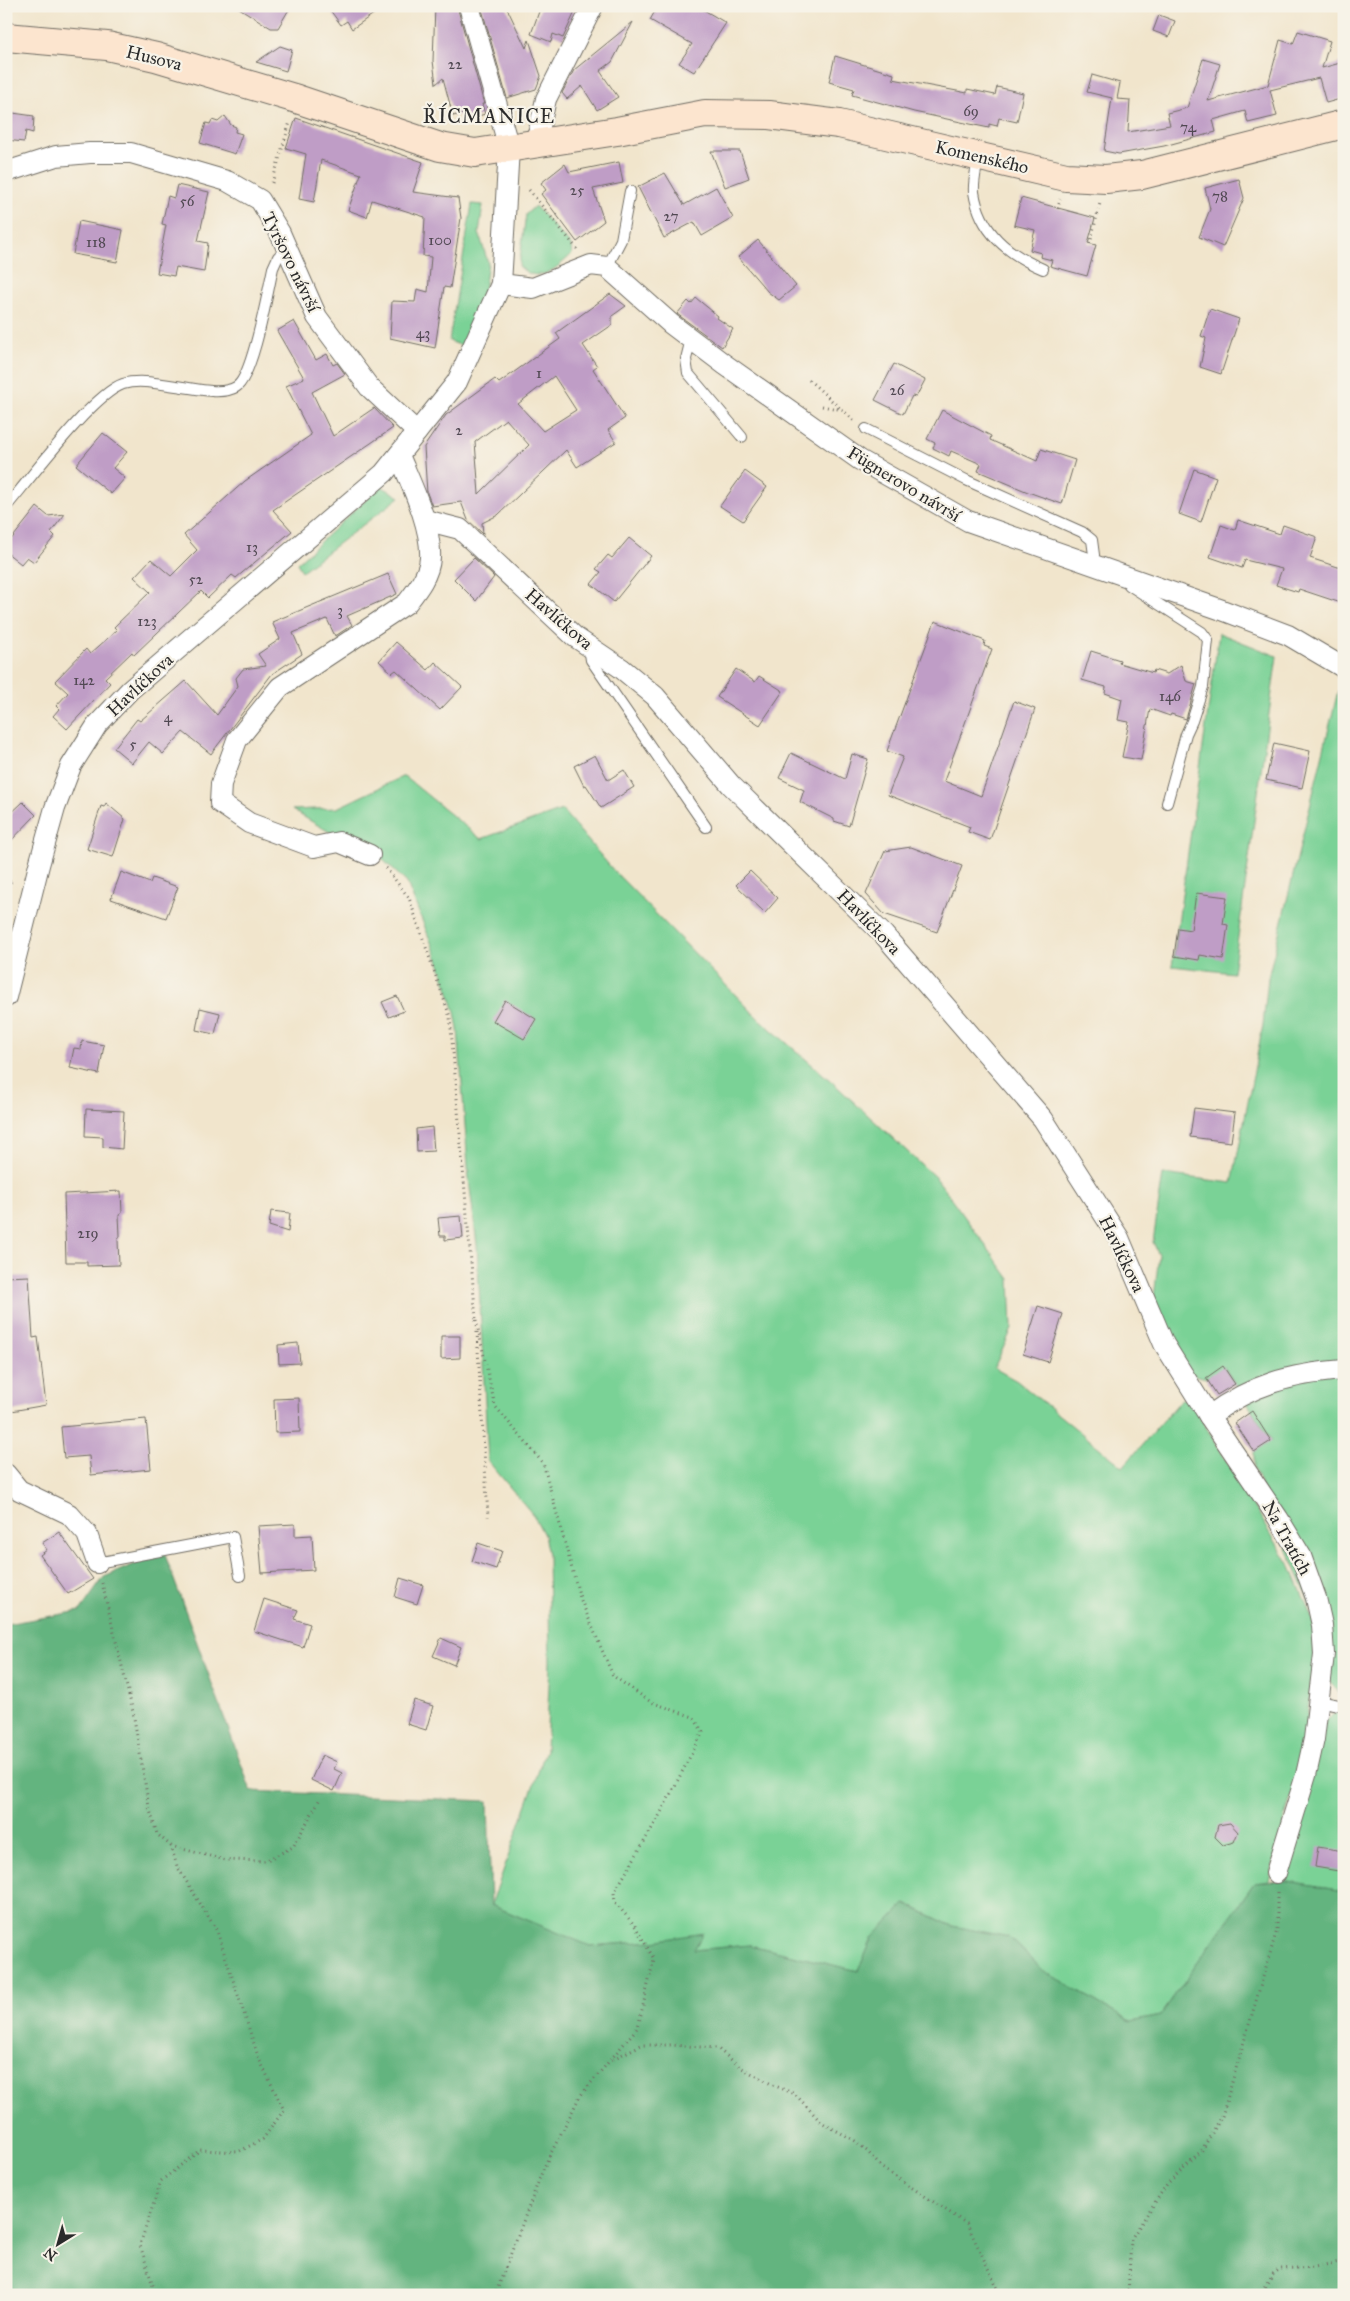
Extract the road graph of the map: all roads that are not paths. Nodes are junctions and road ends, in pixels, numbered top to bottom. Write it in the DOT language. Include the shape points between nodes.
graph roads {
  1 [pos="469,6"];
  2 [pos="593,6"];
  3 [pos="6,38"];
  4 [pos="1344,124"];
  5 [pos="536,144"];
  6 [pos="509,148"];
  7 [pos="978,156"];
  8 [pos="6,172"];
  9 [pos="630,191"];
  10 [pos="287,248"];
  11 [pos="599,266"];
  12 [pos="1043,268"];
  13 [pos="501,284"];
  14 [pos="690,338"];
  15 [pos="866,429"];
  16 [pos="417,432"];
  17 [pos="742,437"];
  18 [pos="399,454"];
  19 [pos="6,507"];
  20 [pos="425,520"];
  21 [pos="1099,568"];
  22 [pos="589,646"];
  23 [pos="1344,668"];
  24 [pos="1168,803"];
  25 [pos="706,827"];
  26 [pos="370,855"];
  27 [pos="6,997"];
  28 [pos="1344,1370"];
  29 [pos="1209,1416"];
  30 [pos="6,1474"];
  31 [pos="97,1563"];
  32 [pos="240,1576"];
  33 [pos="1318,1701"];
  34 [pos="1344,1706"];
  35 [pos="1276,1873"];
  1 -- 6 [label="street"];
  2 -- 5 [label="street" via="546,99"];
  3 -- 6 [label="main road, Husova" via="116,48 185,65 440,147 475,153"];
  4 -- 7 [label="main road, Komenského" via="1142,175 1110,178 1066,177"];
  5 -- 6 [label="main road, Komenského"];
  5 -- 7 [label="main road, Komenského" via="705,114 769,115 839,124"];
  6 -- 13 [label="street"];
  7 -- 12 [label="lane" via="974,191 983,222 997,242 1029,263"];
  8 -- 10 [label="street, Tyršovo návrší" via="56,156 131,154 226,181 260,200"];
  9 -- 11 [label="lane" via="621,240"];
  10 -- 16 [label="street, Tyršovo návrší" via="317,317 369,387"];
  10 -- 19 [label="lane" via="273,268 252,362 243,381 236,387 217,391 125,383 108,391 72,428"];
  11 -- 13 [label="street" via="533,288"];
  11 -- 14 [label="street, Fügnerovo návrší"];
  13 -- 16 [label="street, Havlíčkova" via="457,382"];
  14 -- 17 [label="lane" via="686,359 688,373"];
  14 -- 21 [label="street, Fügnerovo návrší" via="860,460 960,517"];
  15 -- 21 [label="lane" via="966,480 1082,532 1092,540"];
  16 -- 18 [label="street, Havlíčkova"];
  18 -- 20 [label="street"];
  18 -- 27 [label="street, Havlíčkova" via="384,473 130,690 97,725 71,766 55,808"];
  20 -- 22 [label="street, Havlíčkova" via="460,529 575,637"];
  20 -- 26 [label="street" via="430,559 421,585 407,602 280,687 237,740 221,784 220,802 249,823 314,847 339,842"];
  21 -- 23 [label="street, Fügnerovo návrší" via="1288,636"];
  21 -- 24 [label="lane" via="1202,632 1208,640 1202,687"];
  22 -- 25 [label="lane" via="591,660"];
  22 -- 29 [label="street, Havlíčkova" via="655,696 731,785 884,935 1043,1119 1119,1238 1164,1344"];
  28 -- 29 [label="street" via="1287,1376 1240,1395"];
  29 -- 33 [label="street, Na Tratích" via="1278,1518 1310,1576 1322,1625 1324,1654"];
  30 -- 31 [label="street" via="19,1490 69,1514 87,1534"];
  31 -- 32 [label="lane" via="233,1537"];
  33 -- 34 [label="lane"];
  33 -- 35 [label="street, Na Tratích" via="1306,1775"];
}
